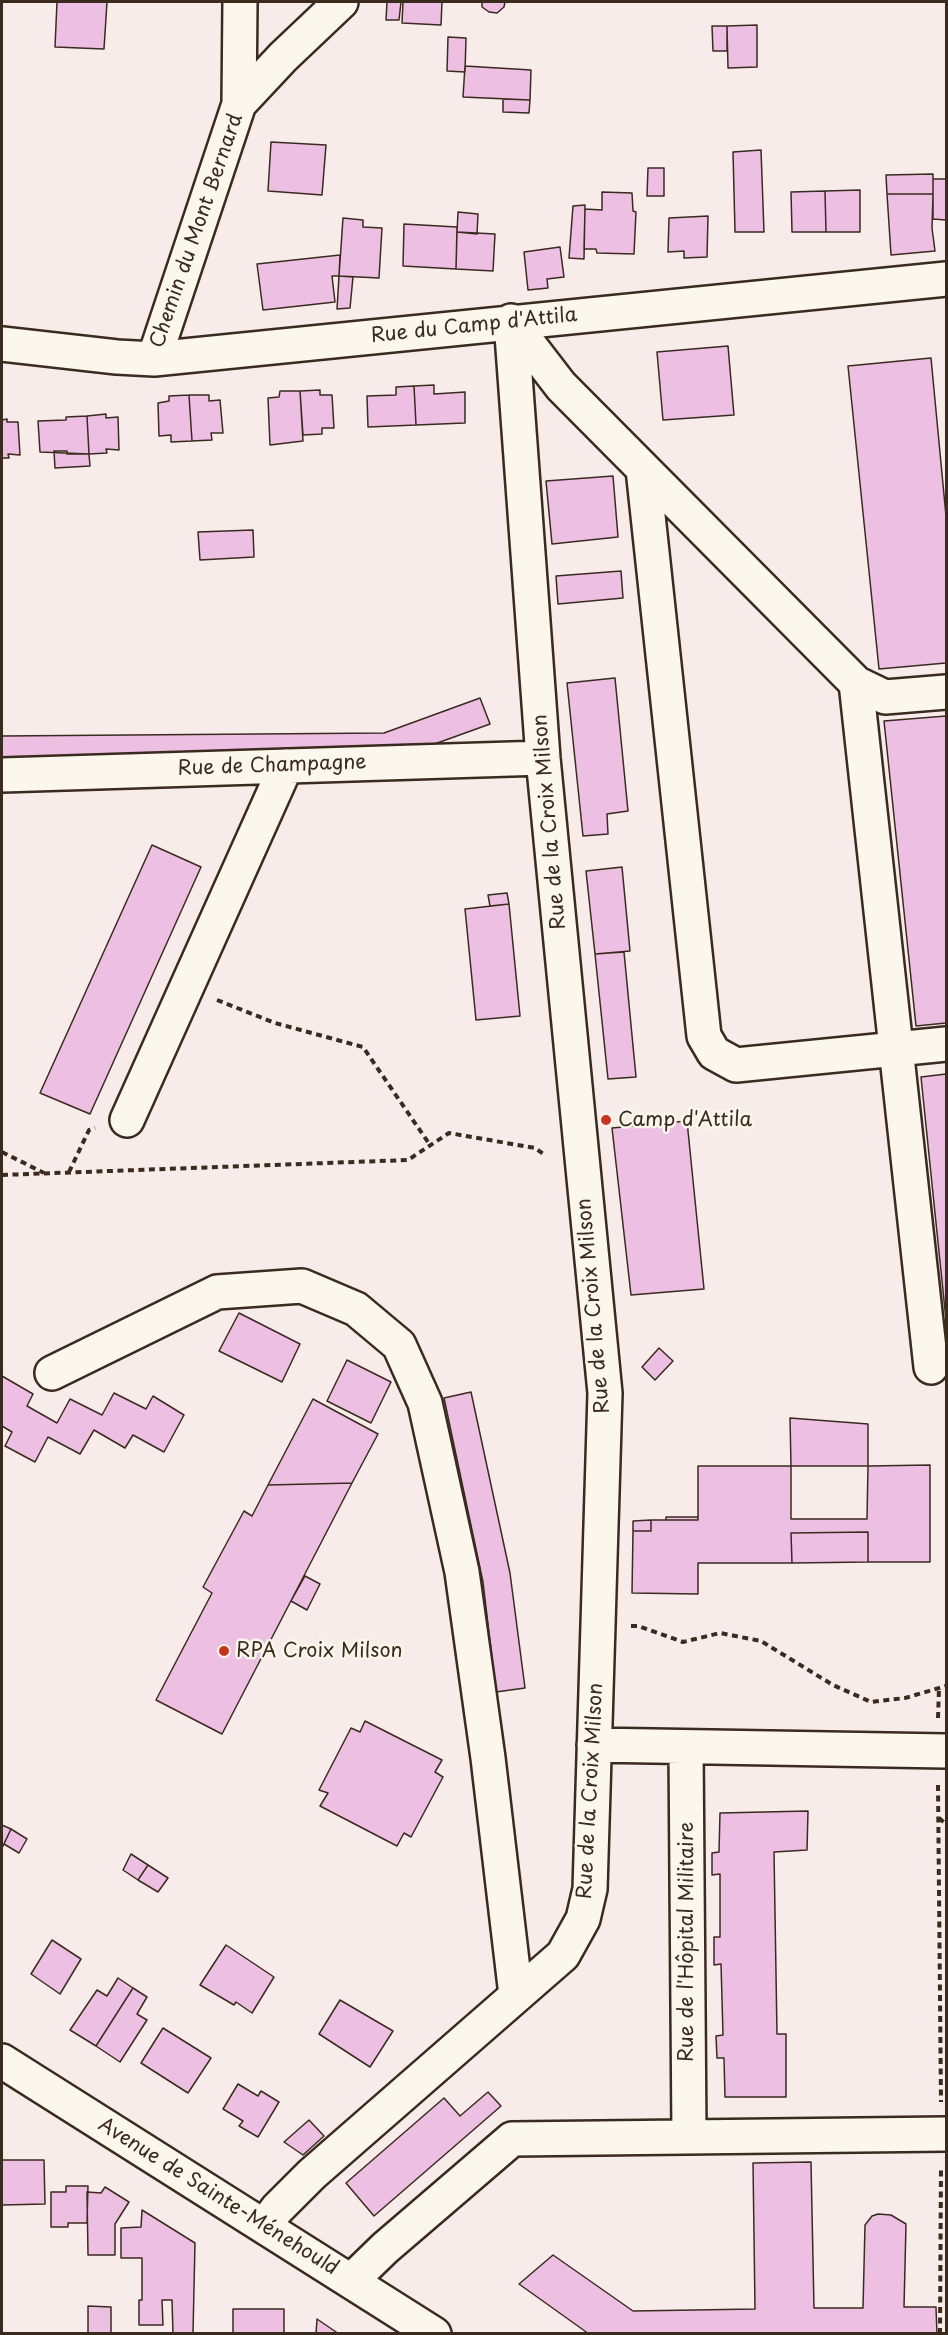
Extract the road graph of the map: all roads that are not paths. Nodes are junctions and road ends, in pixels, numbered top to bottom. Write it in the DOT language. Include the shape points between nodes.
graph roads {
  1 [pos="240,2"];
  2 [pos="341,2"];
  3 [pos="239,104"];
  4 [pos="946,279"];
  5 [pos="512,321"];
  6 [pos="2,344"];
  7 [pos="154,358"];
  8 [pos="643,470"];
  9 [pos="856,683"];
  10 [pos="946,692"];
  11 [pos="543,758"];
  12 [pos="286,766"];
  13 [pos="2,775"];
  14 [pos="946,1044"];
  15 [pos="895,1049"];
  16 [pos="127,1120"];
  17 [pos="931,1367"];
  18 [pos="52,1373"];
  19 [pos="594,1745"];
  20 [pos="686,1747"];
  21 [pos="942,1751"];
  22 [pos="516,1995"];
  23 [pos="2,2061"];
  24 [pos="944,2134"];
  25 [pos="688,2137"];
  26 [pos="264,2226"];
  27 [pos="351,2281"];
  28 [pos="420,2330"];
  1 -- 3 [label="street"];
  2 -- 3 [label="street, Chemin du Mont Bernard"];
  3 -- 7 [label="street, Chemin du Mont Bernard"];
  4 -- 5 [label="street, Rue du Camp d'Attila"];
  5 -- 7 [label="street, Rue du Camp d'Attila"];
  5 -- 8 [label="street" via="561,386"];
  5 -- 11 [label="street, Rue de la Croix Milson"];
  6 -- 7 [label="street, Rue du Camp d'Attila"];
  8 -- 9 [label="street"];
  8 -- 15 [label="street" via="704,1035 714,1053 736,1065"];
  9 -- 10 [label="street" via="885,697"];
  9 -- 15 [label="street"];
  11 -- 12 [label="street, Rue de Champagne"];
  11 -- 19 [label="street, Rue de la Croix Milson" via="604,1393"];
  12 -- 13 [label="street, Rue de Champagne"];
  12 -- 16 [label="street"];
  14 -- 15 [label="street"];
  15 -- 17 [label="street"];
  18 -- 22 [label="street" via="217,1292 302,1286 356,1308 399,1345 425,1403 462,1572"];
  19 -- 20 [label="street"];
  19 -- 22 [label="street, Rue de la Croix Milson" via="590,1889 583,1919 563,1955"];
  20 -- 21 [label="street"];
  20 -- 25 [label="street, Rue de l'Hôpital Militaire"];
  22 -- 26 [label="street, Rue de la Croix Milson" via="312,2174"];
  23 -- 26 [label="street, Avenue de Sainte-Ménehould"];
  24 -- 25 [label="street"];
  25 -- 27 [label="street" via="512,2139"];
  26 -- 27 [label="street, Avenue de Sainte-Ménehould"];
  27 -- 28 [label="street, Avenue de Sainte-Ménehould"];
}
